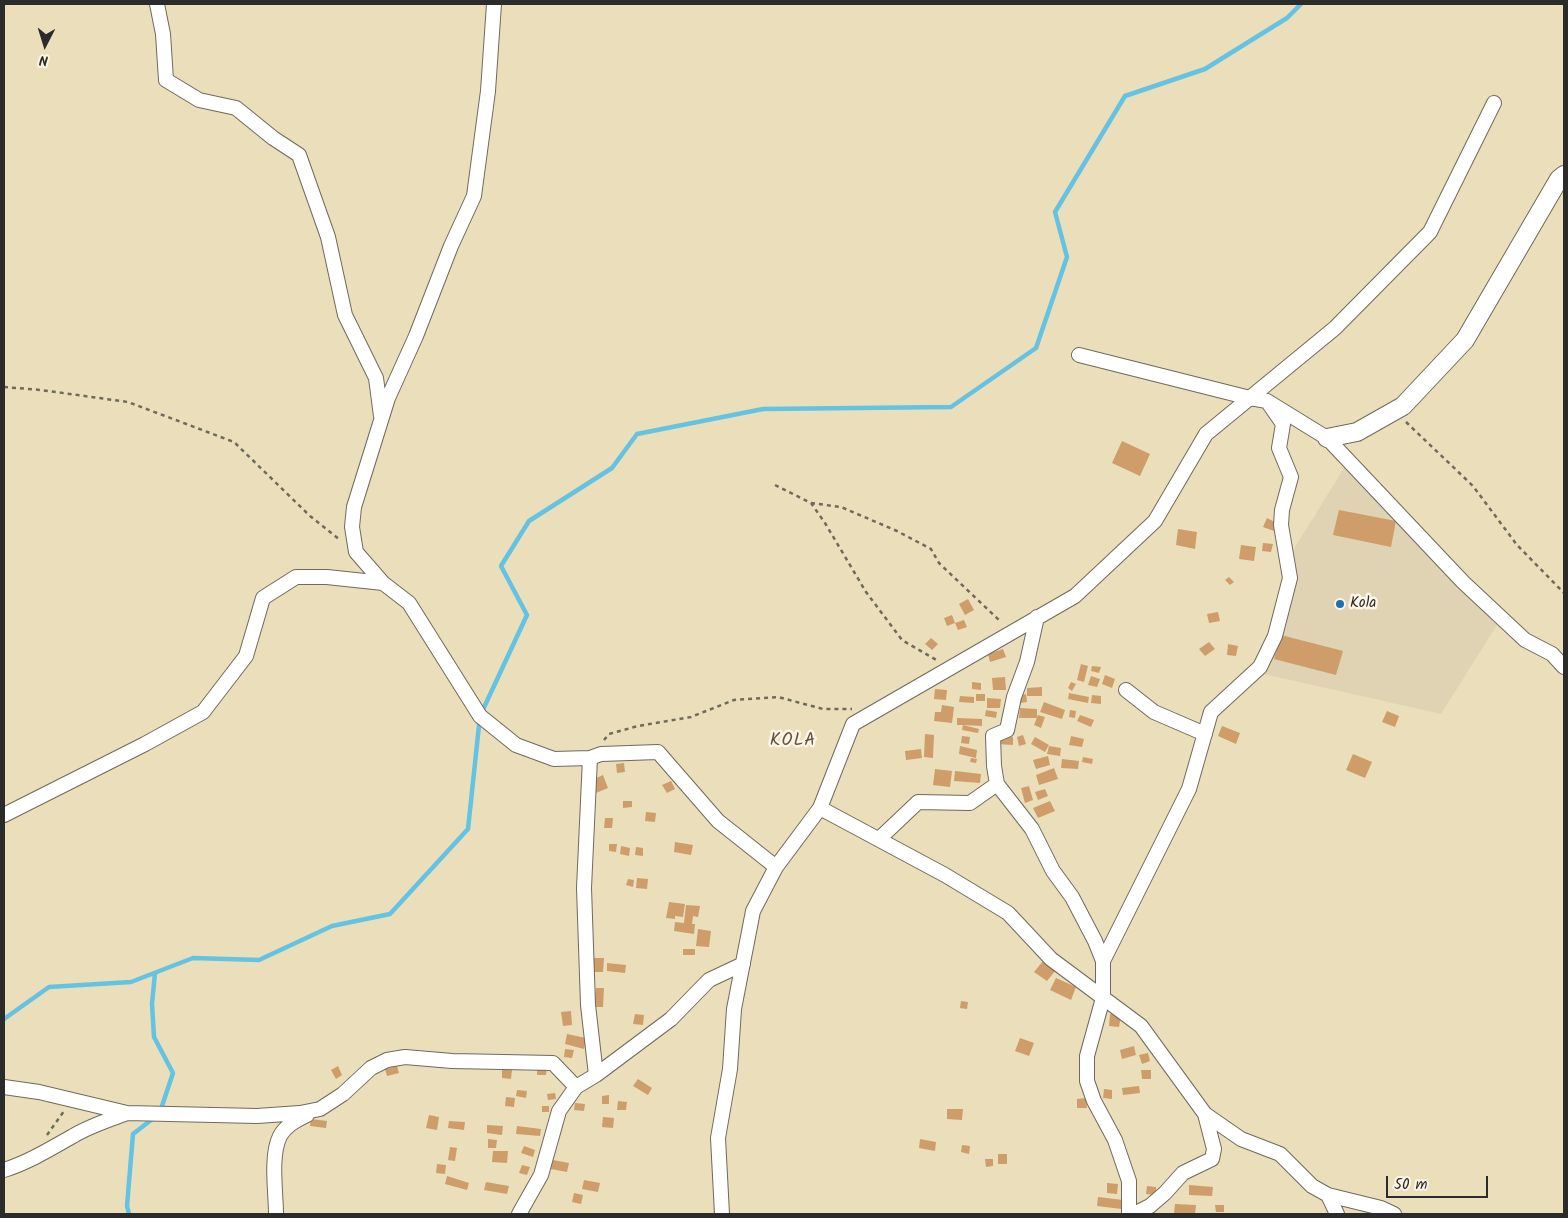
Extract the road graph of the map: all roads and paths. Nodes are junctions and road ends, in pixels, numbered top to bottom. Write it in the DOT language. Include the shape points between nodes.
graph roads {
  1 [pos="157,4"];
  2 [pos="494,4"];
  3 [pos="1494,103"];
  4 [pos="1564,175"];
  5 [pos="1079,354"];
  6 [pos="4,387"];
  7 [pos="1250,398"];
  8 [pos="1267,400"];
  9 [pos="1394,410"];
  10 [pos="382,420"];
  11 [pos="1328,438"];
  12 [pos="775,485"];
  13 [pos="811,503"];
  14 [pos="356,552"];
  15 [pos="382,583"];
  16 [pos="1564,593"];
  17 [pos="1037,618"];
  18 [pos="1012,632"];
  19 [pos="951,667"];
  20 [pos="1564,667"];
  21 [pos="1126,690"];
  22 [pos="878,710"];
  23 [pos="1205,734"];
  24 [pos="590,758"];
  25 [pos="997,784"];
  26 [pos="820,808"];
  27 [pos="4,815"];
  28 [pos="878,839"];
  29 [pos="776,867"];
  30 [pos="1103,961"];
  31 [pos="742,964"];
  32 [pos="1103,998"];
  33 [pos="596,1075"];
  34 [pos="4,1087"];
  35 [pos="576,1087"];
  36 [pos="320,1109"];
  37 [pos="127,1113"];
  38 [pos="1205,1114"];
  39 [pos="4,1170"];
  40 [pos="1328,1196"];
  41 [pos="276,1214"];
  42 [pos="519,1214"];
  43 [pos="722,1214"];
  44 [pos="1130,1214"];
  45 [pos="1134,1214"];
  46 [pos="1337,1214"];
  47 [pos="1394,1214"];
  1 -- 10 [label="street" via="166,80 199,100 236,108 299,155 328,237 345,315 376,378"];
  2 -- 10 [label="street" via="488,90 474,196 388,398"];
  3 -- 7 [label="street" via="1430,232 1335,328"];
  4 -- 9 [label="street" via="1464,340 1403,406"];
  5 -- 7 [label="street"];
  6 -- 14 [label="path" via="128,402 234,442 310,516"];
  7 -- 8 [label="street"];
  7 -- 17 [label="street" via="1206,434 1155,521 1074,596"];
  8 -- 11 [label="street"];
  8 -- 23 [label="street" via="1283,424 1279,448 1291,477 1281,525 1290,578 1275,636 1260,667 1211,712"];
  9 -- 11 [label="street" via="1356,432"];
  9 -- 16 [label="path" via="1473,486 1517,545"];
  10 -- 14 [label="street" via="354,507 352,527"];
  11 -- 20 [label="street" via="1463,582 1525,640 1552,654"];
  12 -- 13 [label="path"];
  13 -- 18 [label="path" via="841,507 931,549 939,562"];
  13 -- 19 [label="path" via="866,592 902,640"];
  14 -- 15 [label="street"];
  15 -- 24 [label="street" via="409,603 480,716 516,745 554,759"];
  15 -- 27 [label="street" via="296,577 263,598 246,656 203,712"];
  17 -- 18 [label="street"];
  17 -- 25 [label="street" via="1007,730 993,736"];
  18 -- 19 [label="street"];
  19 -- 22 [label="street"];
  21 -- 23 [label="street" via="1154,712"];
  22 -- 24 [label="path" via="824,709 778,697 734,700 691,717 609,734"];
  22 -- 26 [label="street" via="853,724"];
  23 -- 30 [label="street" via="1190,789"];
  24 -- 29 [label="street" via="601,754 658,752 718,821"];
  24 -- 33 [label="street" via="584,888 588,1005"];
  25 -- 28 [label="street" via="970,803 918,802"];
  25 -- 30 [label="street" via="1032,829 1053,871 1072,897"];
  26 -- 28 [label="street"];
  26 -- 29 [label="street"];
  28 -- 32 [label="street" via="1008,913 1051,959"];
  29 -- 31 [label="street" via="753,910"];
  30 -- 32 [label="street"];
  31 -- 33 [label="street" via="709,980 670,1019"];
  31 -- 43 [label="street" via="718,1138"];
  32 -- 38 [label="street" via="1141,1026"];
  32 -- 44 [label="street" via="1087,1056 1087,1081 1115,1140 1129,1181"];
  33 -- 35 [label="street"];
  34 -- 37 [label="street"];
  35 -- 36 [label="street" via="553,1063 452,1062 405,1057 387,1060 371,1068 343,1094"];
  35 -- 42 [label="street" via="559,1111 541,1174"];
  36 -- 37 [label="street" via="257,1116"];
  36 -- 41 [label="street" via="292,1122 280,1136 275,1153"];
  37 -- 39 [label="street" via="74,1135 23,1164"];
  38 -- 40 [label="street" via="1241,1139 1280,1154 1312,1186"];
  38 -- 45 [label="street" via="1214,1149 1212,1159 1183,1173 1150,1206"];
  40 -- 46 [label="street"];
  40 -- 47 [label="street"];
}
